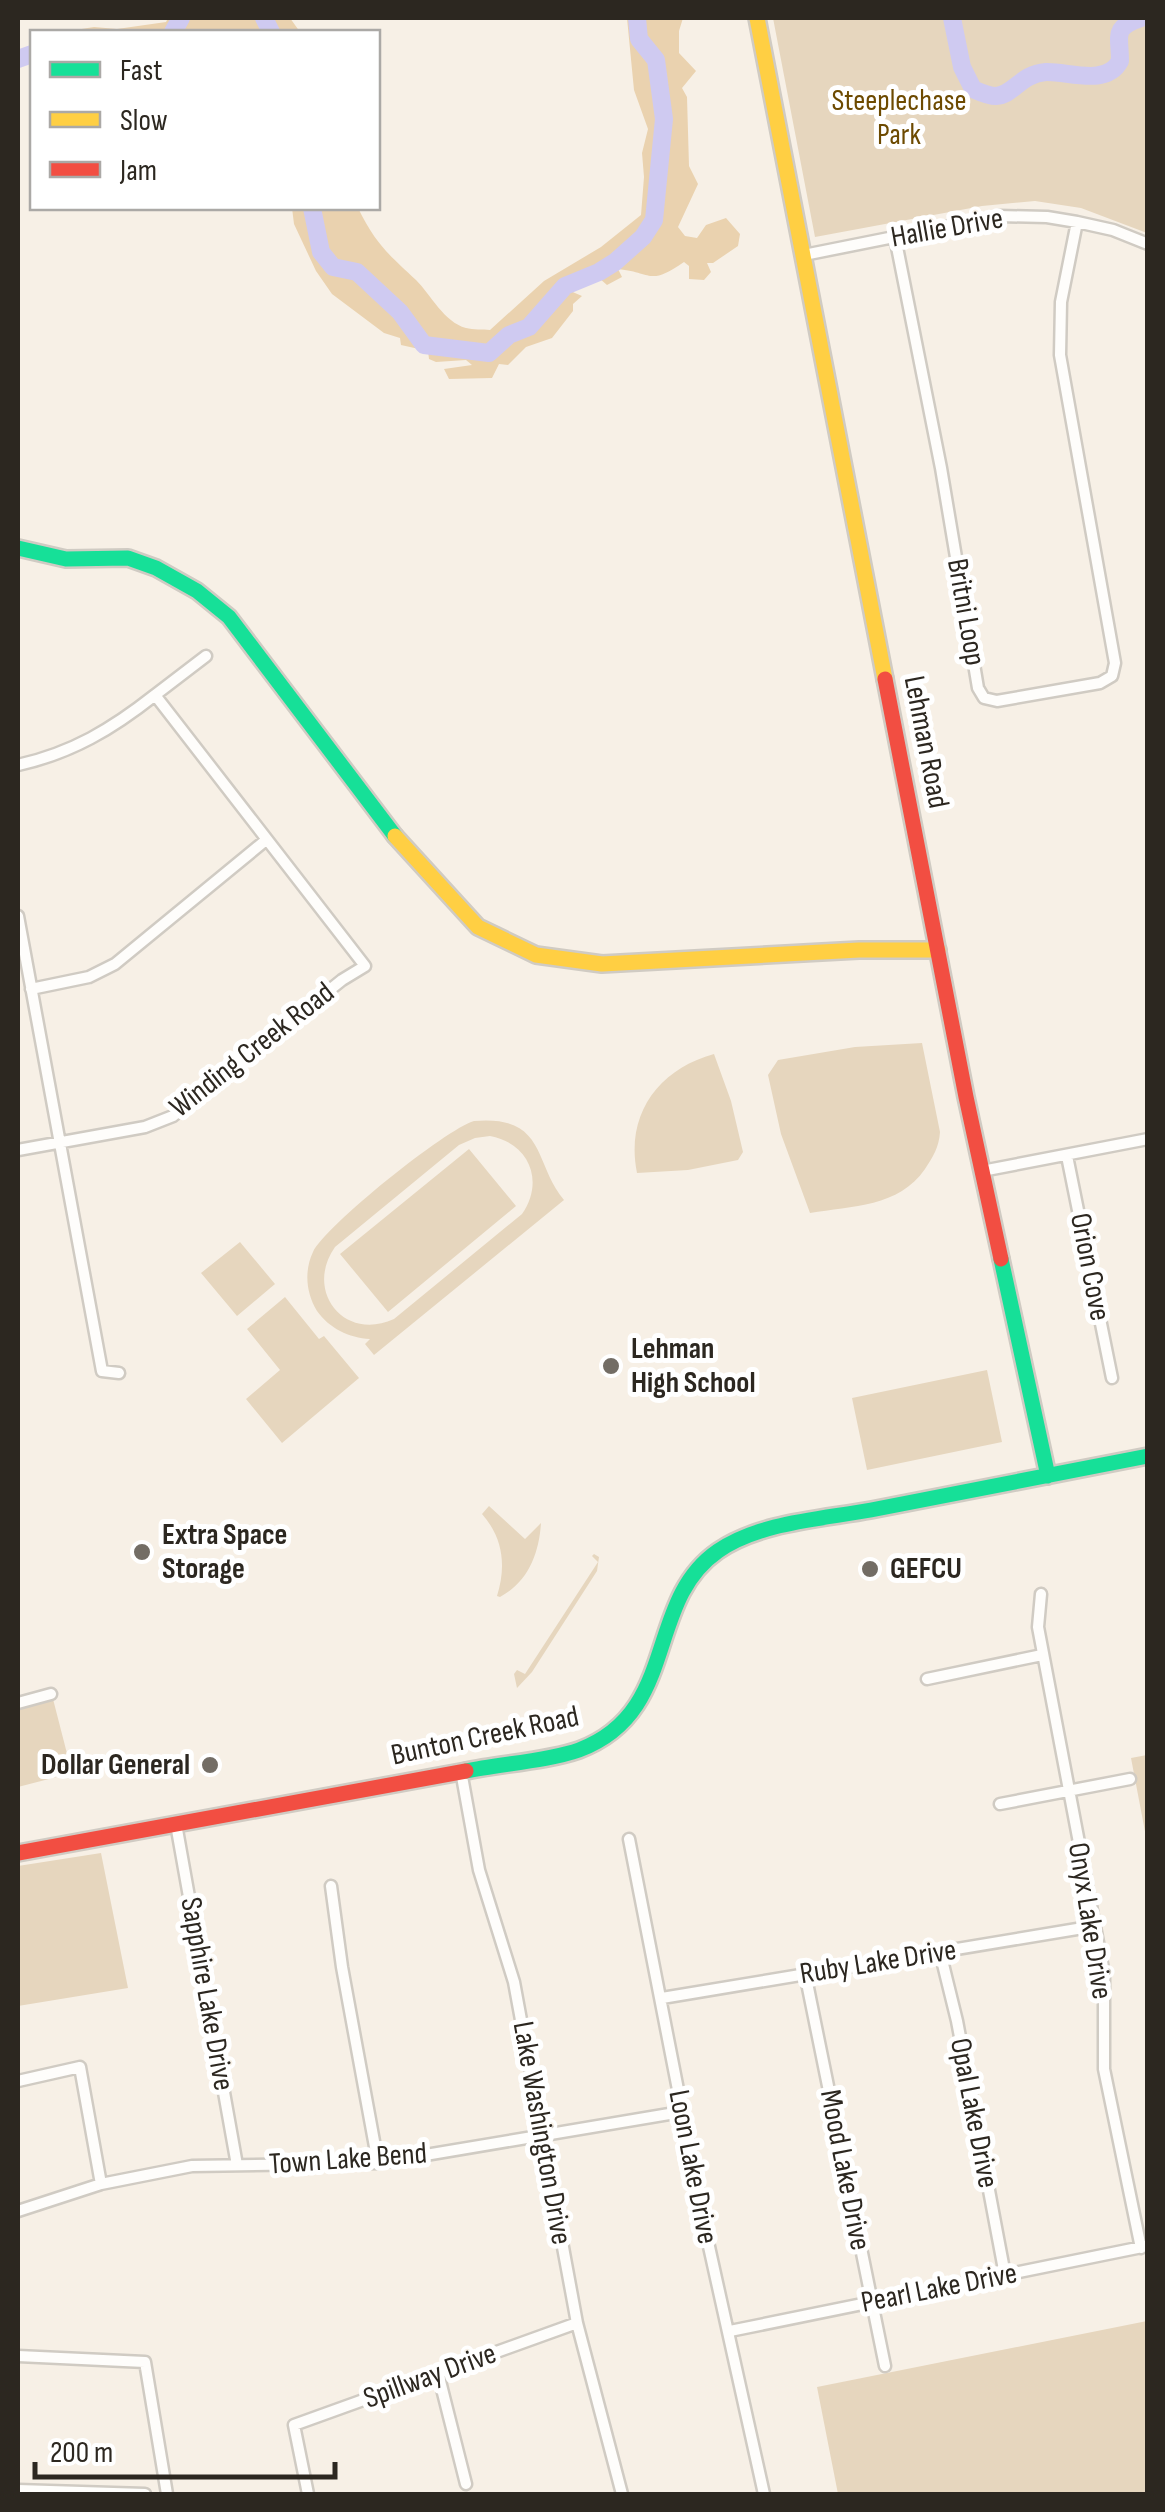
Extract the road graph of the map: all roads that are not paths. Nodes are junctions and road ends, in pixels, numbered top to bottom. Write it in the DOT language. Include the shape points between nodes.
graph roads {
  1 [pos="757,18"];
  2 [pos="1078,222"];
  3 [pos="894,237"];
  4 [pos="1148,244"];
  5 [pos="804,255"];
  6 [pos="18,548"];
  7 [pos="206,656"];
  8 [pos="155,694"];
  9 [pos="18,765"];
  10 [pos="266,840"];
  11 [pos="18,916"];
  12 [pos="938,950"];
  13 [pos="31,989"];
  14 [pos="1148,1139"];
  15 [pos="58,1142"];
  16 [pos="18,1150"];
  17 [pos="1067,1156"];
  18 [pos="982,1171"];
  19 [pos="119,1373"];
  20 [pos="1112,1378"];
  21 [pos="1148,1456"];
  22 [pos="1048,1476"];
  23 [pos="1041,1594"];
  24 [pos="1042,1655"];
  25 [pos="927,1678"];
  26 [pos="51,1694"];
  27 [pos="18,1702"];
  28 [pos="462,1771"];
  29 [pos="1130,1779"];
  30 [pos="1069,1790"];
  31 [pos="1000,1804"];
  32 [pos="176,1824"];
  33 [pos="629,1839"];
  34 [pos="18,1853"];
  35 [pos="332,1886"];
  36 [pos="1095,1926"];
  37 [pos="940,1952"];
  38 [pos="805,1973"];
  39 [pos="662,1998"];
  40 [pos="18,2081"];
  41 [pos="681,2112"];
  42 [pos="542,2137"];
  43 [pos="378,2163"];
  44 [pos="237,2165"];
  45 [pos="101,2184"];
  46 [pos="18,2211"];
  47 [pos="1144,2247"];
  48 [pos="1004,2275"];
  49 [pos="871,2301"];
  50 [pos="577,2323"];
  51 [pos="730,2331"];
  52 [pos="18,2356"];
  53 [pos="885,2366"];
  54 [pos="438,2373"];
  55 [pos="466,2484"];
  56 [pos="18,2490"];
  57 [pos="145,2494"];
  58 [pos="167,2494"];
  59 [pos="308,2494"];
  60 [pos="622,2494"];
  61 [pos="764,2494"];
  1 -- 5 [label="street, Lehman Road"];
  2 -- 3 [label="street, Hallie Drive" via="999,216"];
  2 -- 3 [label="street, Britni Loop" via="1060,302 1060,356 1115,662 1112,676 1100,683 996,701 978,688"];
  2 -- 4 [label="street, Hallie Drive"];
  3 -- 5 [label="street, Hallie Drive"];
  5 -- 12 [label="street, Lehman Road"];
  6 -- 12 [label="street" via="66,559 128,558 197,591 259,655 401,844 478,927 505,942 536,955 602,964"];
  7 -- 8 [label="street"];
  8 -- 9 [label="street" via="68,752"];
  8 -- 10 [label="street"];
  10 -- 13 [label="street" via="115,964 89,977"];
  10 -- 15 [label="street, Winding Creek Road" via="365,966 173,1116"];
  11 -- 13 [label="street"];
  12 -- 18 [label="street, Lehman Road"];
  13 -- 15 [label="street"];
  14 -- 17 [label="street"];
  15 -- 16 [label="street, Winding Creek Road"];
  15 -- 19 [label="street" via="102,1372"];
  17 -- 18 [label="street"];
  17 -- 20 [label="street, Orion Cove"];
  18 -- 22 [label="street, Lehman Road"];
  21 -- 22 [label="street, Bunton Creek Road"];
  22 -- 28 [label="street, Bunton Creek Road" via="736,1542 713,1555 679,1594 639,1704 608,1734 578,1750"];
  23 -- 24 [label="street, Onyx Lake Drive"];
  24 -- 25 [label="street"];
  24 -- 30 [label="street, Onyx Lake Drive"];
  26 -- 27 [label="street"];
  28 -- 32 [label="street, Bunton Creek Road"];
  28 -- 42 [label="street, Lake Washington Drive" via="479,1870 514,1982"];
  29 -- 30 [label="street"];
  30 -- 31 [label="street"];
  30 -- 36 [label="street, Onyx Lake Drive"];
  32 -- 34 [label="street, Bunton Creek Road"];
  32 -- 44 [label="street, Sapphire Lake Drive"];
  33 -- 39 [label="street, Loon Lake Drive"];
  35 -- 43 [label="street"];
  36 -- 37 [label="street, Ruby Lake Drive"];
  36 -- 47 [label="street, Onyx Lake Drive" via="1106,1996 1104,2069"];
  37 -- 38 [label="street, Ruby Lake Drive"];
  37 -- 48 [label="street, Opal Lake Drive"];
  38 -- 39 [label="street, Ruby Lake Drive"];
  38 -- 49 [label="street, Mood Lake Drive"];
  39 -- 41 [label="street, Loon Lake Drive"];
  40 -- 45 [label="street" via="80,2068"];
  41 -- 42 [label="street, Town Lake Bend"];
  41 -- 51 [label="street, Loon Lake Drive"];
  42 -- 43 [label="street, Town Lake Bend"];
  42 -- 50 [label="street, Lake Washington Drive"];
  43 -- 44 [label="street, Town Lake Bend"];
  44 -- 45 [label="street, Town Lake Bend" via="192,2166"];
  45 -- 46 [label="street, Town Lake Bend"];
  47 -- 48 [label="street, Pearl Lake Drive"];
  48 -- 49 [label="street, Pearl Lake Drive"];
  49 -- 51 [label="street, Pearl Lake Drive"];
  49 -- 53 [label="street, Mood Lake Drive"];
  50 -- 54 [label="street, Spillway Drive"];
  50 -- 60 [label="street, Lake Washington Drive"];
  51 -- 61 [label="street, Loon Lake Drive"];
  52 -- 58 [label="street" via="145,2362"];
  54 -- 55 [label="street"];
  54 -- 59 [label="street, Spillway Drive" via="294,2425"];
  56 -- 57 [label="street"];
}
